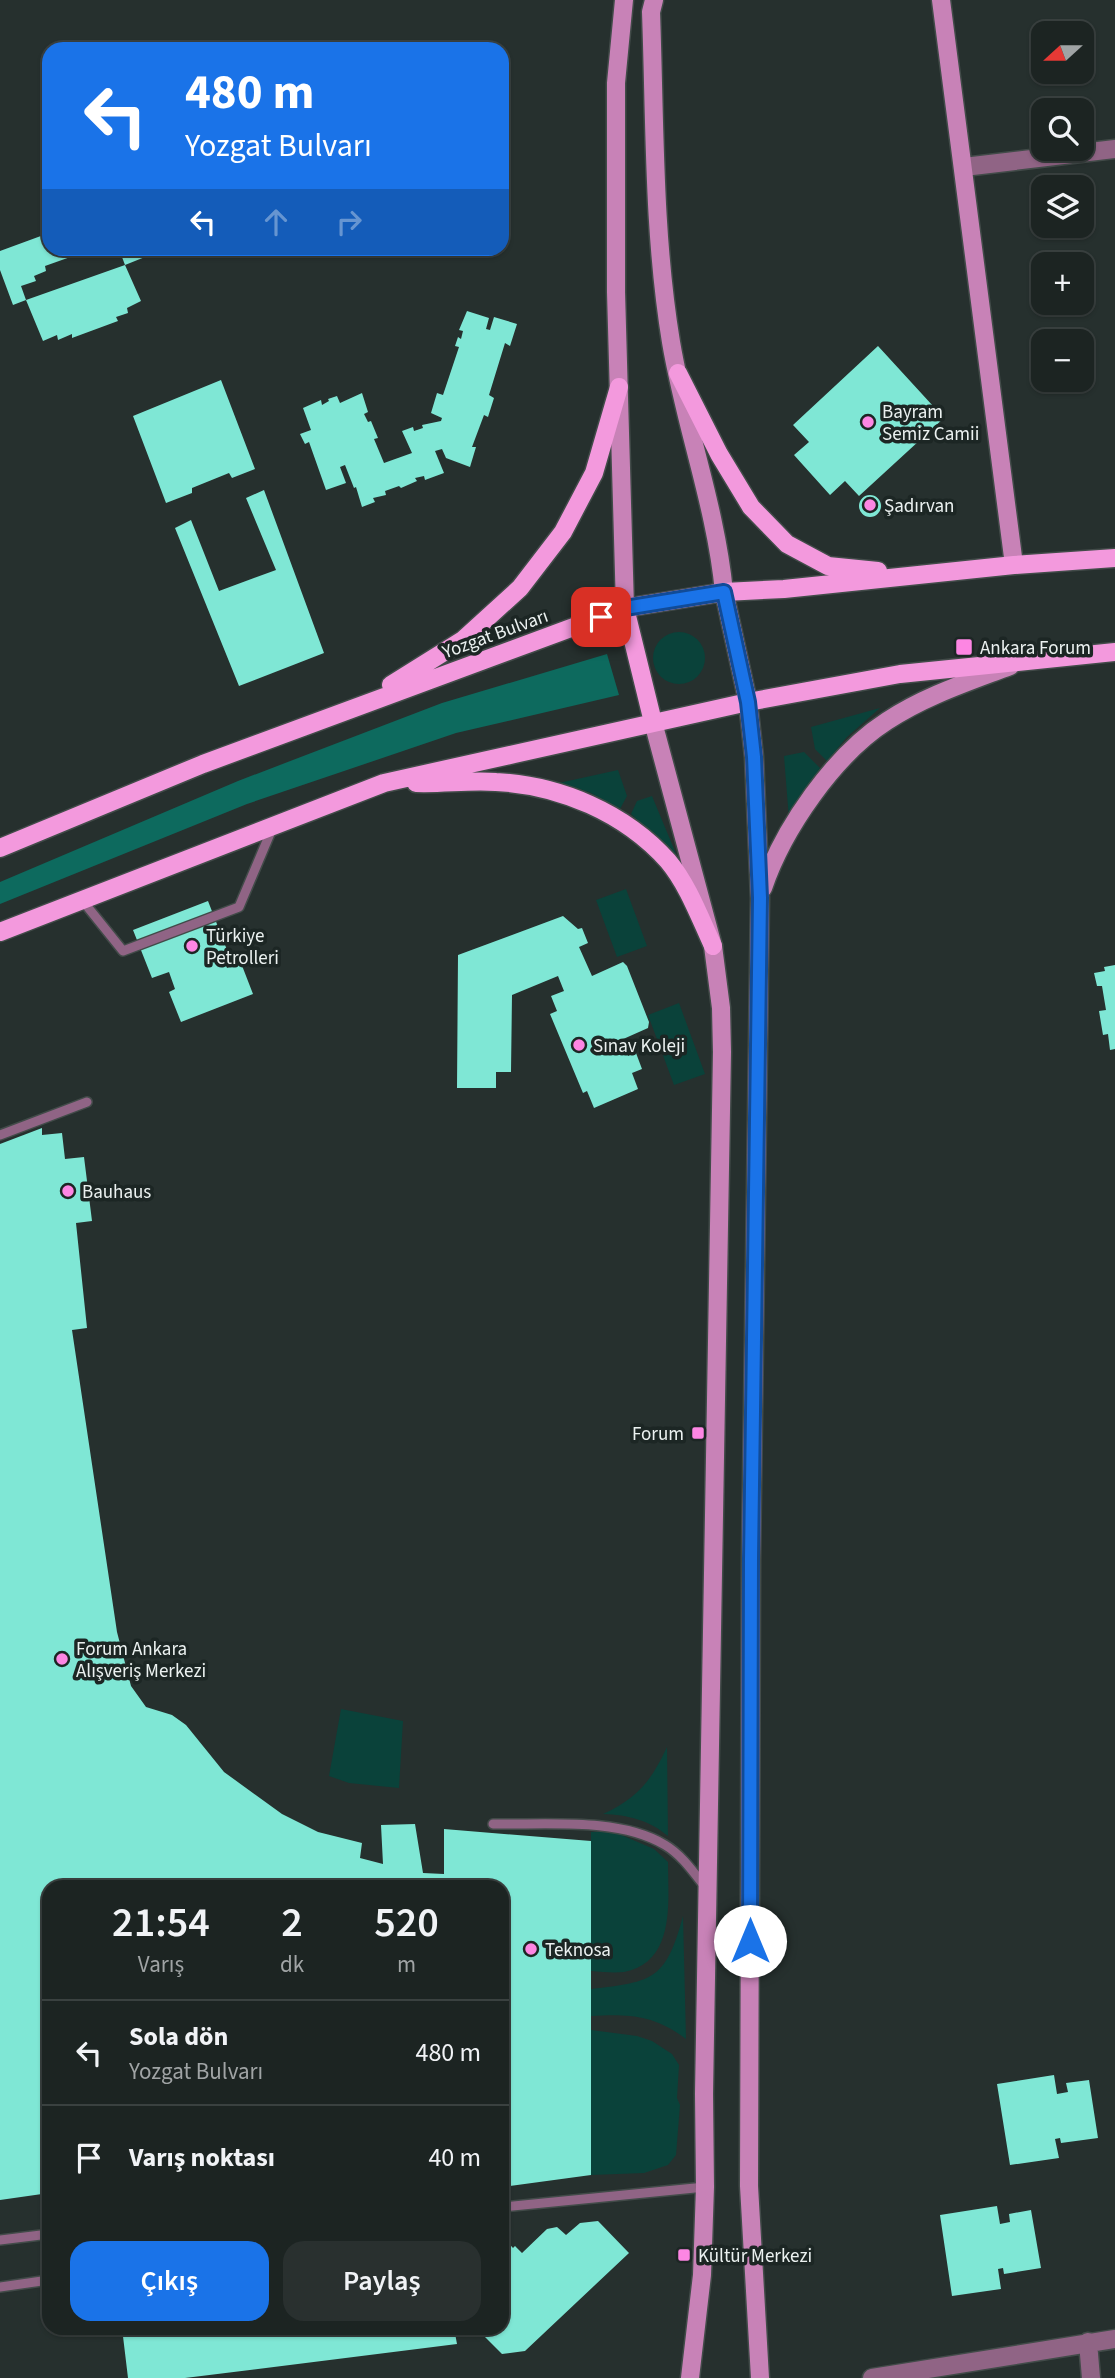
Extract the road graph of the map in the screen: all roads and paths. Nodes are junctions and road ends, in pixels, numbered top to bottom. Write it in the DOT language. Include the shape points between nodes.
graph roads {
  1 [pos="624,0"];
  2 [pos="654,0"];
  3 [pos="941,0"];
  4 [pos="1115,149"];
  5 [pos="964,167"];
  6 [pos="678,373"];
  7 [pos="618,387"];
  8 [pos="1115,558"];
  9 [pos="1014,565"];
  10 [pos="920,575"];
  11 [pos="724,592"];
  12 [pos="625,608"];
  13 [pos="1115,652"];
  14 [pos="1023,661"];
  15 [pos="748,702"];
  16 [pos="359,705"];
  17 [pos="653,722"];
  18 [pos="384,783"];
  19 [pos="273,827"];
  20 [pos="0,848"];
  21 [pos="760,898"];
  22 [pos="82,900"];
  23 [pos="0,932"];
  24 [pos="713,946"];
  25 [pos="87,1101"];
  26 [pos="0,1135"];
  27 [pos="493,1824"];
  28 [pos="708,1890"];
  29 [pos="705,2187"];
  30 [pos="509,2206"];
  31 [pos="42,2235"];
  32 [pos="0,2240"];
  33 [pos="42,2281"];
  34 [pos="0,2287"];
  35 [pos="1115,2339"];
  36 [pos="1088,2342"];
  37 [pos="690,2378"];
  38 [pos="760,2378"];
  39 [pos="872,2378"];
  40 [pos="1091,2378"];
  1 -- 7 [label="main road" via="616,83"];
  2 -- 6 [label="main road" via="660,253"];
  3 -- 5 [label="main road"];
  4 -- 5 [label="street"];
  5 -- 9 [label="main road"];
  6 -- 10 [label="main road" via="751,507 787,544 828,566"];
  6 -- 11 [label="main road"];
  7 -- 12 [label="main road"];
  7 -- 16 [label="main road" via="594,473 563,532 520,588 463,640"];
  8 -- 9 [label="main road, Yozgat Bulvarı"];
  9 -- 10 [label="main road, Yozgat Bulvarı"];
  10 -- 11 [label="main road, Yozgat Bulvarı"];
  11 -- 12 [label="main road, Yozgat Bulvarı"];
  11 -- 15 [label="main road"];
  12 -- 16 [label="main road, Yozgat Bulvarı"];
  12 -- 17 [label="main road"];
  13 -- 14 [label="main road"];
  14 -- 15 [label="main road" via="900,674"];
  14 -- 21 [label="main road" via="940,692 886,721 853,749 787,835"];
  15 -- 17 [label="main road"];
  15 -- 21 [label="main road"];
  16 -- 20 [label="main road, Yozgat Bulvarı"];
  17 -- 18 [label="main road"];
  17 -- 24 [label="main road"];
  18 -- 19 [label="main road"];
  18 -- 24 [label="main road" via="498,782 572,797 602,811 639,833 669,862"];
  19 -- 22 [label="main road"];
  19 -- 22 [label="lane" via="239,907 123,951"];
  21 -- 38 [label="main road" via="749,2186"];
  22 -- 23 [label="main road"];
  24 -- 28 [label="main road" via="722,1052"];
  25 -- 26 [label="lane"];
  27 -- 28 [label="lane" via="632,1829 667,1846"];
  28 -- 29 [label="main road"];
  29 -- 30 [label="lane"];
  29 -- 37 [label="main road" via="702,2275"];
  31 -- 32 [label="lane"];
  33 -- 34 [label="lane"];
  35 -- 36 [label="street"];
  36 -- 39 [label="street"];
  36 -- 40 [label="street"];
}
